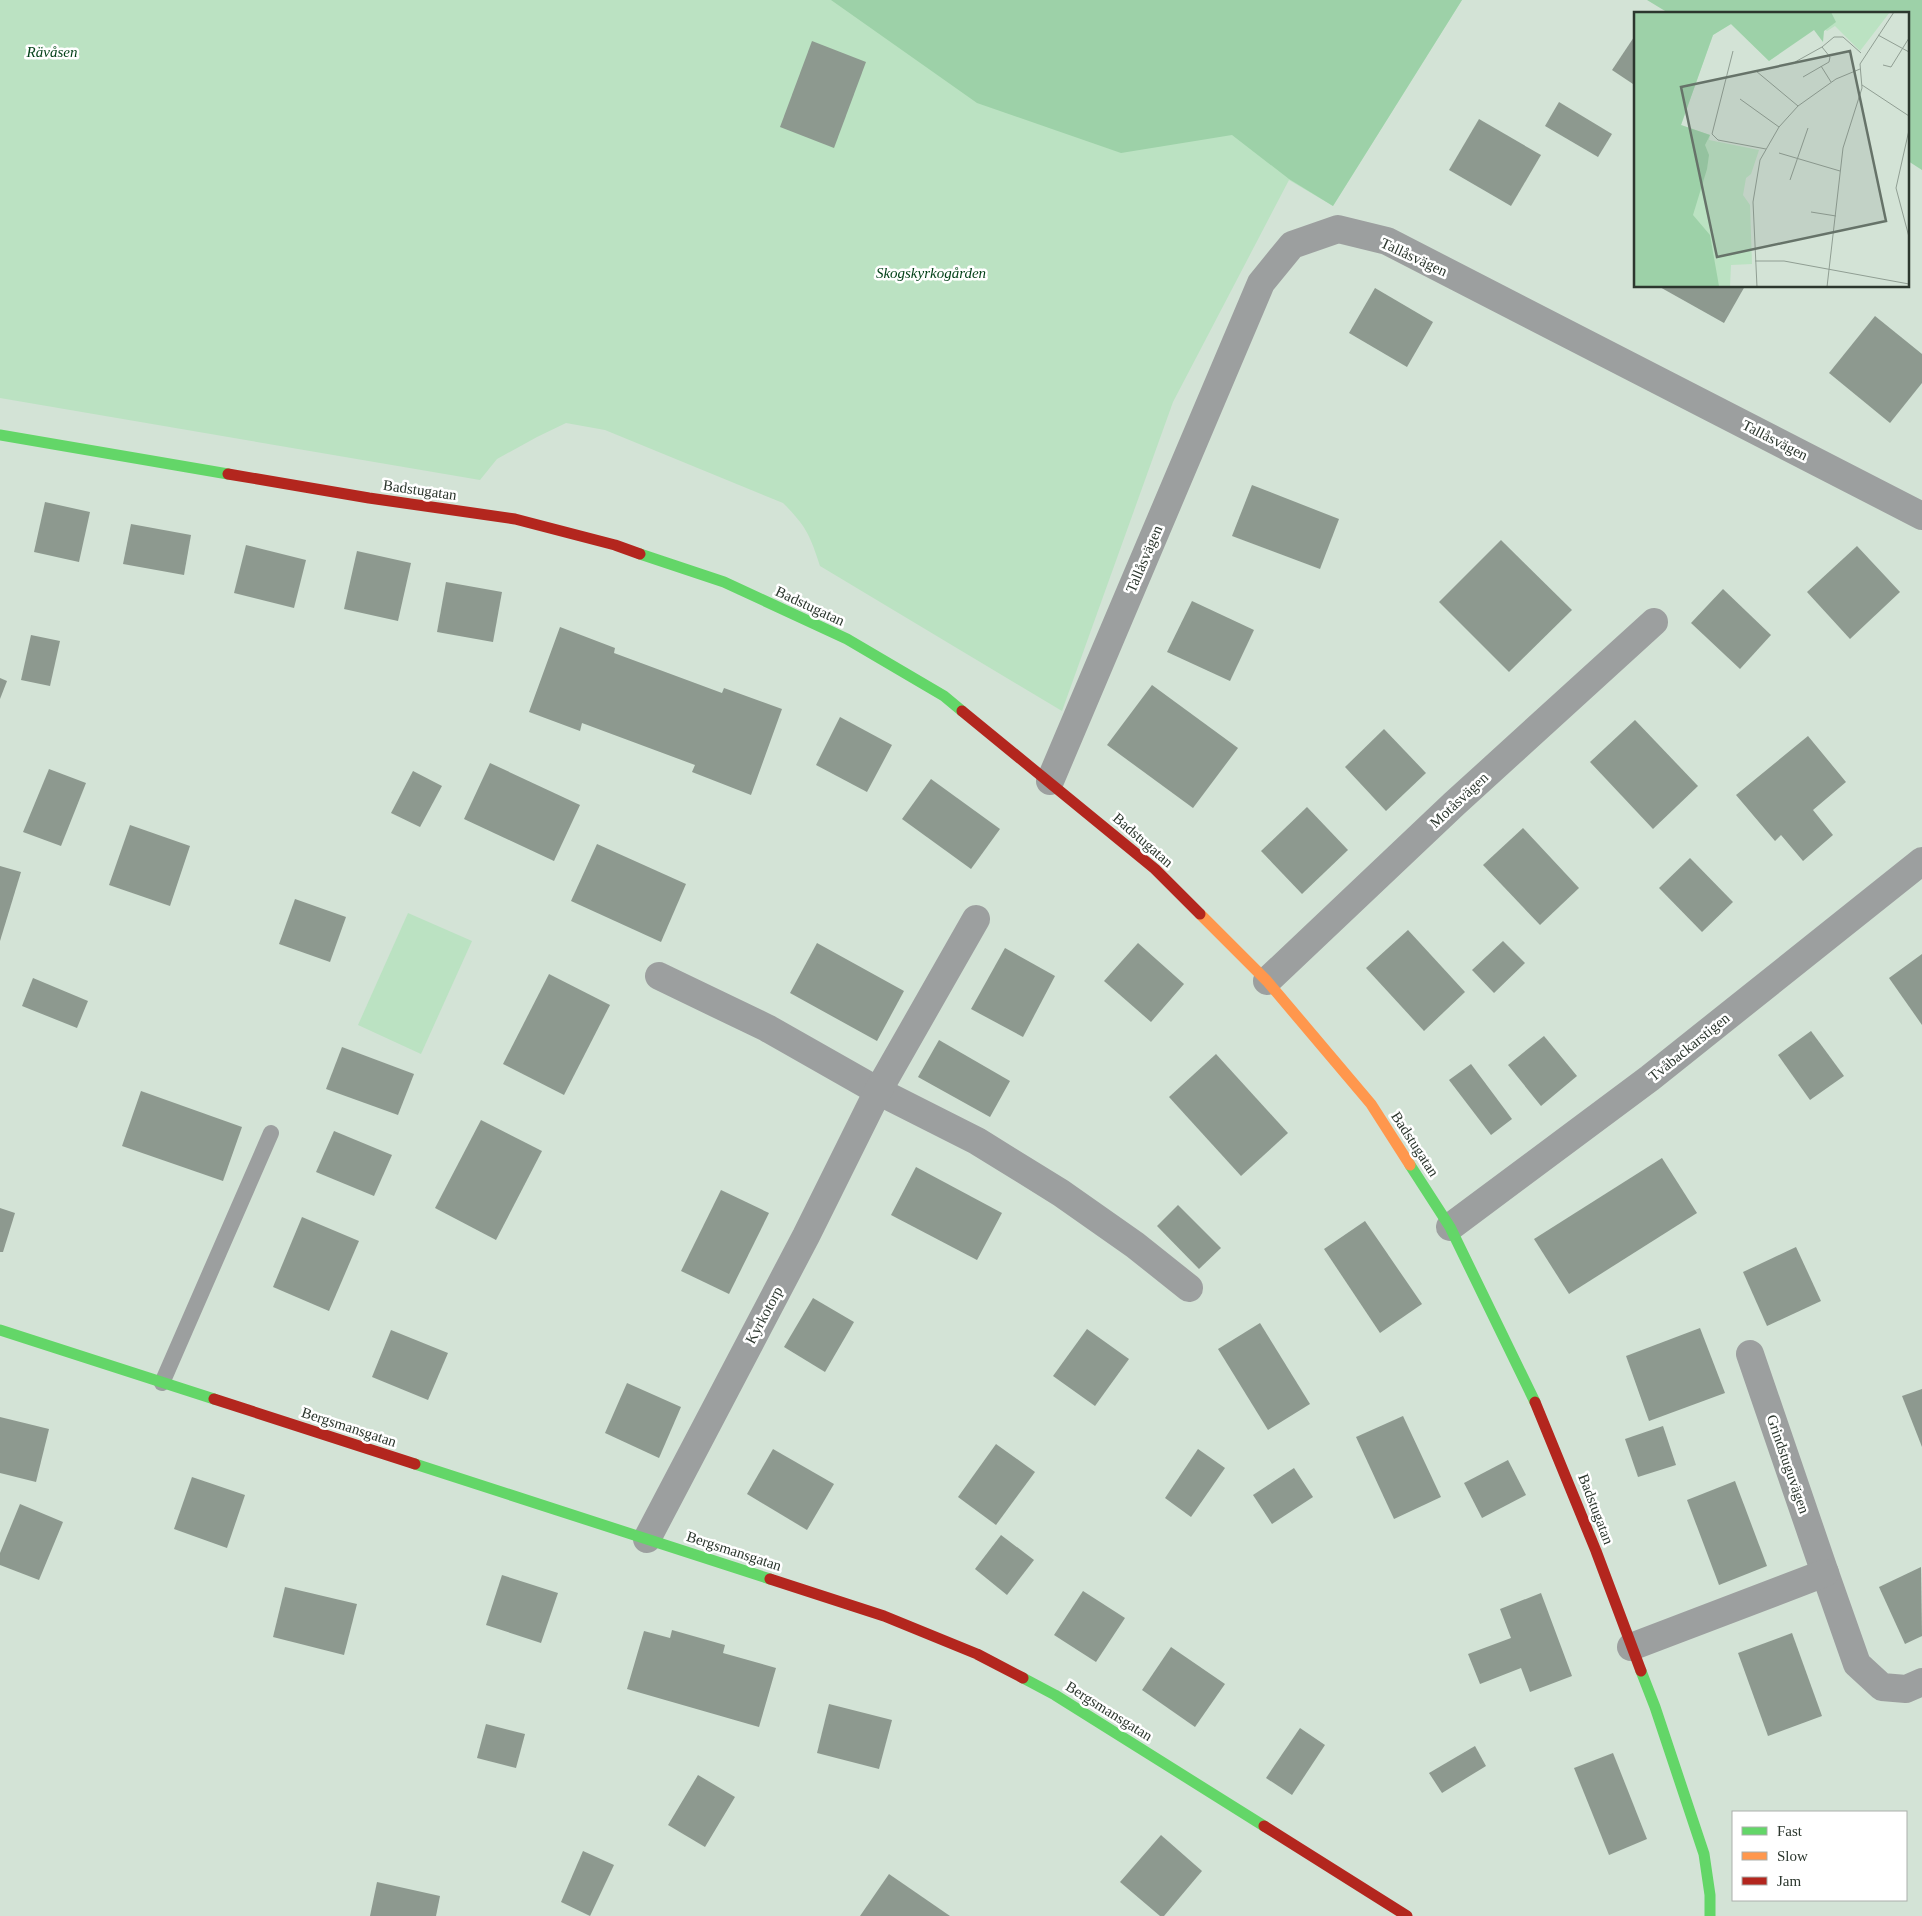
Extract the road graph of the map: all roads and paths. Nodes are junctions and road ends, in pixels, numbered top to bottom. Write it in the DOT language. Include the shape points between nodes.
graph roads {
  1 [pos="0,434"];
  2 [pos="1922,516"];
  3 [pos="1654,622"];
  4 [pos="1050,781"];
  5 [pos="1922,861"];
  6 [pos="976,919"];
  7 [pos="659,976"];
  8 [pos="1267,981"];
  9 [pos="878,1091"];
  10 [pos="270,1133"];
  11 [pos="1450,1226"];
  12 [pos="1189,1288"];
  13 [pos="0,1330"];
  14 [pos="1750,1354"];
  15 [pos="162,1383"];
  16 [pos="647,1538"];
  17 [pos="1825,1573"];
  18 [pos="1630,1647"];
  19 [pos="1922,1682"];
  20 [pos="1407,1916"];
  21 [pos="1710,1916"];
  1 -- 4 [label="street, Badstugatan" via="369,498 515,519 615,545 724,582 847,639 944,696"];
  2 -- 4 [label="street, Tallåsvägen" via="1387,241 1338,229 1292,245 1260,283"];
  3 -- 8 [label="street, Motåsvägen" via="1454,804"];
  4 -- 8 [label="street, Badstugatan" via="1155,869"];
  5 -- 11 [label="street, Tvåbackarstigen" via="1650,1078"];
  6 -- 9 [label="street, Kyrkotorp"];
  7 -- 9 [label="street" via="767,1028"];
  8 -- 11 [label="street, Badstugatan" via="1372,1104"];
  9 -- 12 [label="street" via="977,1141 1061,1193"];
  9 -- 16 [label="street, Kyrkotorp" via="806,1236"];
  10 -- 15 [label="lane"];
  11 -- 18 [label="street, Badstugatan" via="1526,1381 1596,1551"];
  13 -- 15 [label="street, Bergsmansgatan"];
  14 -- 17 [label="street, Grindstuguvägen"];
  15 -- 16 [label="street, Bergsmansgatan"];
  16 -- 20 [label="street, Bergsmansgatan" via="884,1616 977,1654 1056,1695"];
  17 -- 18 [label="street"];
  17 -- 19 [label="street, Grindstuguvägen" via="1858,1664 1882,1687 1906,1689"];
  18 -- 21 [label="street, Badstugatan" via="1655,1707 1704,1854"];
}
